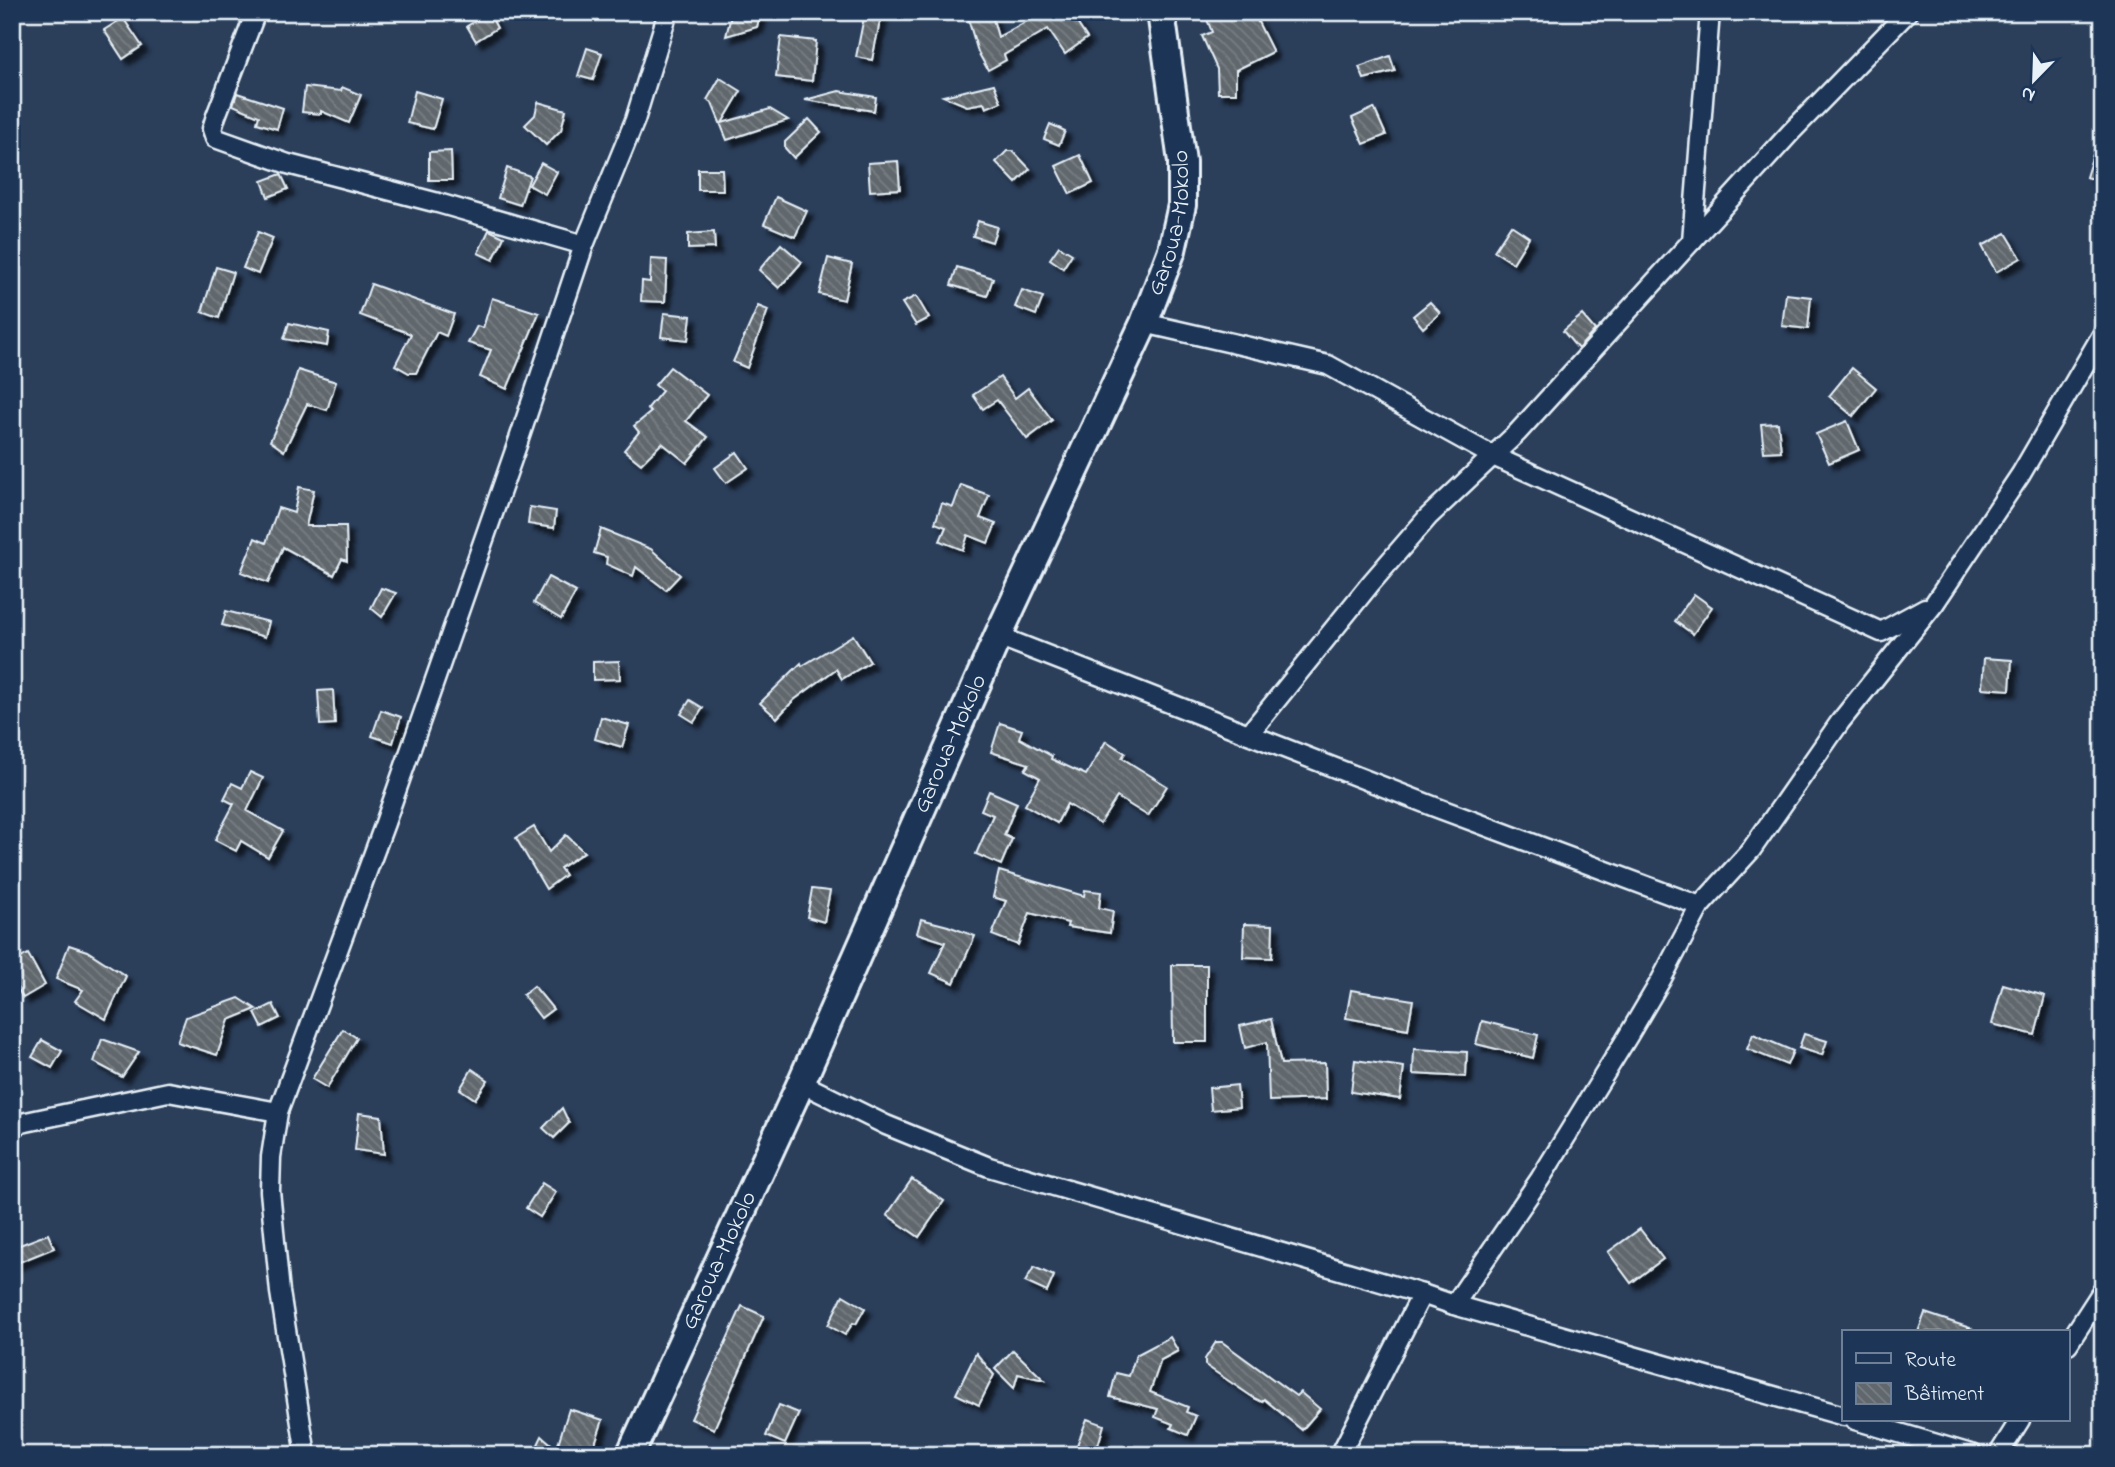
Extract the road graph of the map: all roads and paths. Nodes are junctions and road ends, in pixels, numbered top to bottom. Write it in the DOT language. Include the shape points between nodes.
graph roads {
  1 [pos="256,12"];
  2 [pos="668,12"];
  3 [pos="1161,12"];
  4 [pos="1710,12"];
  5 [pos="1908,12"];
  6 [pos="1692,241"];
  7 [pos="584,245"];
  8 [pos="1144,323"];
  9 [pos="2103,333"];
  10 [pos="1491,455"];
  11 [pos="1934,604"];
  12 [pos="999,636"];
  13 [pos="1248,734"];
  14 [pos="1700,906"];
  15 [pos="800,1083"];
  16 [pos="278,1112"];
  17 [pos="12,1125"];
  18 [pos="2103,1290"];
  19 [pos="1422,1294"];
  20 [pos="1454,1305"];
  21 [pos="2070,1341"];
  22 [pos="1842,1415"];
  23 [pos="1862,1422"];
  24 [pos="2019,1422"];
  25 [pos="306,1455"];
  26 [pos="630,1455"];
  27 [pos="1340,1455"];
  28 [pos="1974,1455"];
  29 [pos="1998,1455"];
  1 -- 7 [label="street" via="214,122 215,138 288,164"];
  2 -- 7 [label="street" via="635,120"];
  3 -- 8 [label="main road, Garoua-Mokolo" via="1182,162 1182,205 1172,250"];
  4 -- 6 [label="street"];
  5 -- 6 [label="street"];
  6 -- 10 [label="street" via="1517,433"];
  7 -- 16 [label="street" via="385,823"];
  8 -- 10 [label="street" via="1328,365"];
  8 -- 12 [label="main road, Garoua-Mokolo"];
  9 -- 11 [label="street" via="2021,474"];
  10 -- 11 [label="street" via="1881,632"];
  10 -- 13 [label="street" via="1428,517"];
  11 -- 14 [label="street" via="1840,722 1751,850"];
  12 -- 13 [label="street"];
  12 -- 15 [label="main road, Garoua-Mokolo"];
  13 -- 14 [label="street"];
  14 -- 20 [label="street" via="1661,980 1541,1179"];
  15 -- 19 [label="street" via="989,1167"];
  15 -- 26 [label="main road, Garoua-Mokolo"];
  16 -- 17 [label="street" via="168,1092"];
  16 -- 25 [label="street" via="270,1191 280,1292"];
  18 -- 21 [label="street"];
  19 -- 20 [label="street"];
  19 -- 27 [label="street"];
  20 -- 22 [label="street"];
  23 -- 28 [label="street"];
  24 -- 29 [label="street"];
}
